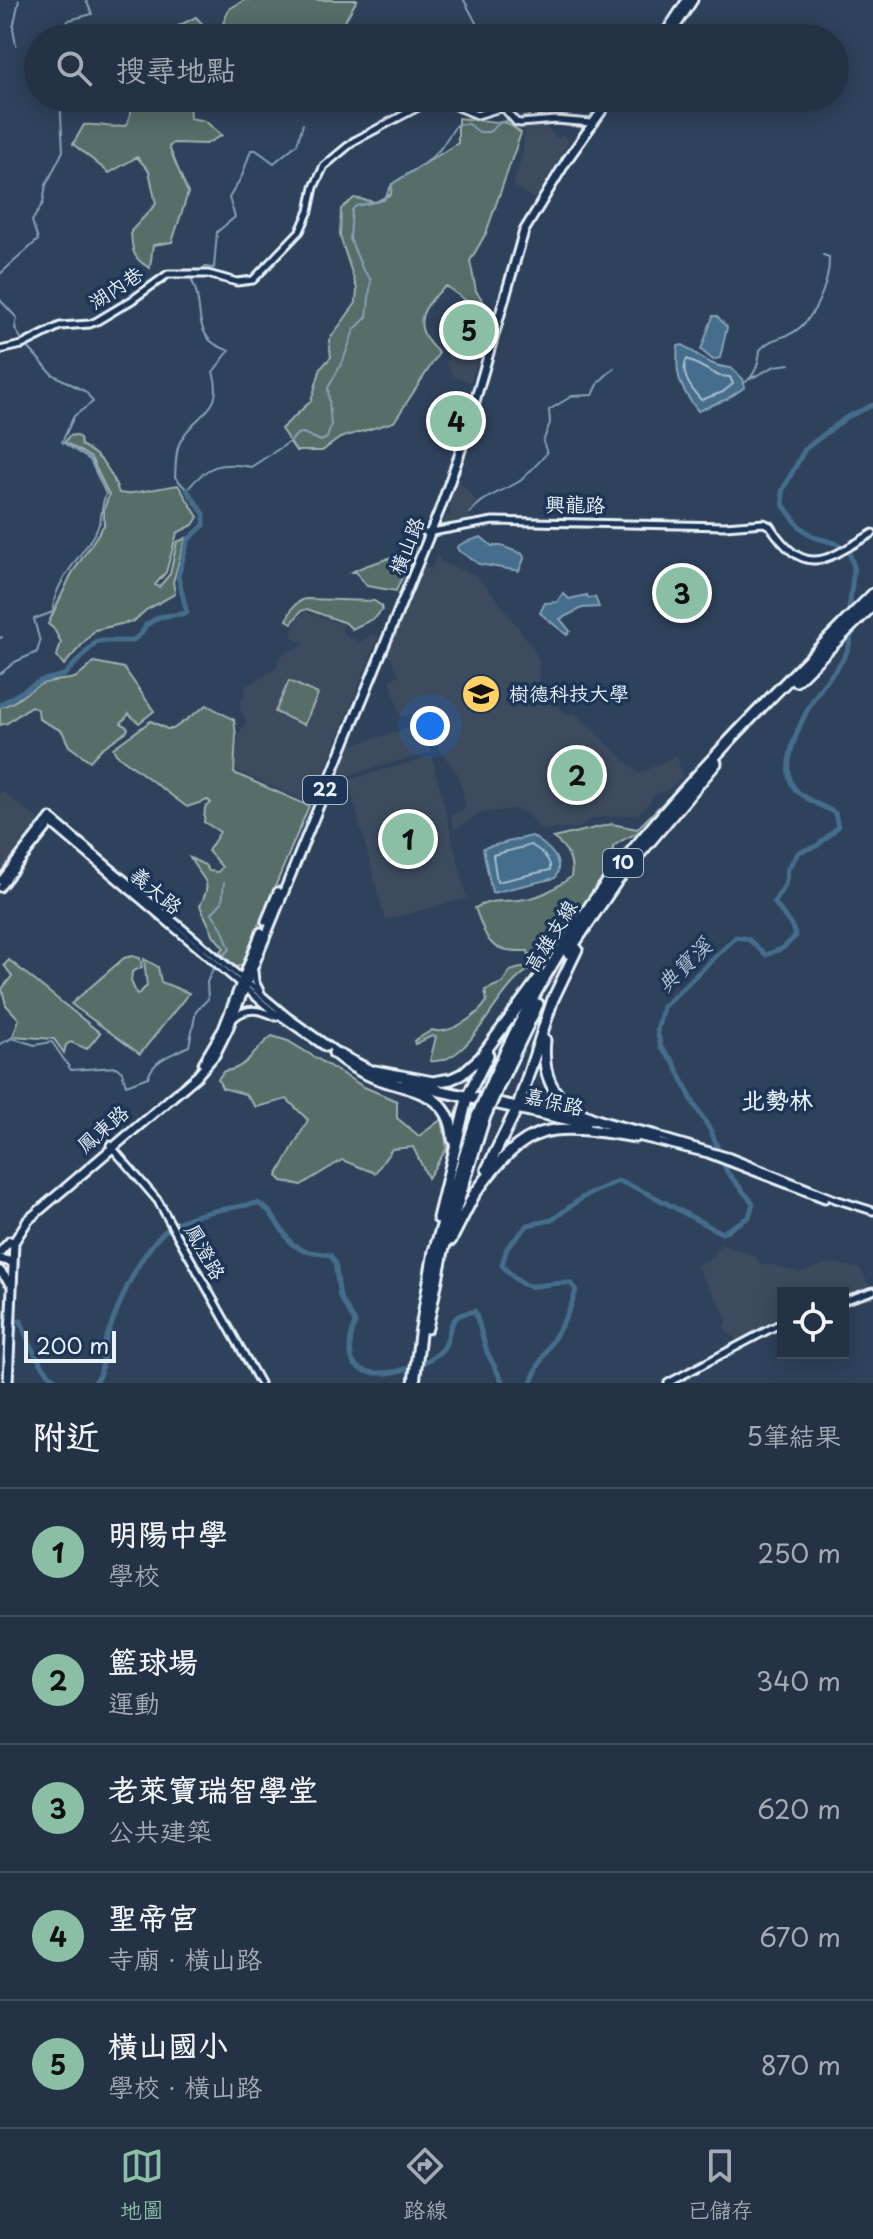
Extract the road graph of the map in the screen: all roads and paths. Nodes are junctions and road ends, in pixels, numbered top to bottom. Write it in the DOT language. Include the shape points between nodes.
graph roads {
  1 [pos="690,0"];
  2 [pos="676,24"];
  3 [pos="406,112"];
  4 [pos="508,112"];
  5 [pos="597,112"];
  6 [pos="588,123"];
  7 [pos="0,350"];
  8 [pos="428,532"];
  9 [pos="873,533"];
  10 [pos="873,594"];
  11 [pos="873,605"];
  12 [pos="863,610"];
  13 [pos="794,678"];
  14 [pos="51,821"];
  15 [pos="0,881"];
  16 [pos="0,888"];
  17 [pos="610,890"];
  18 [pos="591,905"];
  19 [pos="257,958"];
  20 [pos="244,983"];
  21 [pos="269,1001"];
  22 [pos="517,1008"];
  23 [pos="548,1020"];
  24 [pos="286,1021"];
  25 [pos="228,1029"];
  26 [pos="334,1053"];
  27 [pos="375,1071"];
  28 [pos="496,1082"];
  29 [pos="178,1089"];
  30 [pos="468,1097"];
  31 [pos="517,1108"];
  32 [pos="481,1118"];
  33 [pos="657,1136"];
  34 [pos="635,1137"];
  35 [pos="111,1147"];
  36 [pos="453,1151"];
  37 [pos="708,1152"];
  38 [pos="474,1195"];
  39 [pos="873,1213"];
  40 [pos="10,1241"];
  41 [pos="0,1252"];
  42 [pos="7,1263"];
  43 [pos="0,1271"];
  44 [pos="438,1273"];
  45 [pos="9,1282"];
  46 [pos="873,1291"];
  47 [pos="849,1299"];
  48 [pos="424,1305"];
  49 [pos="11,1308"];
  50 [pos="777,1325"];
  51 [pos="422,1333"];
  52 [pos="6,1383"];
  53 [pos="260,1383"];
  54 [pos="417,1383"];
  55 [pos="668,1383"];
  1 -- 2 [label="main road"];
  3 -- 7 [label="street, 湖內巷" via="354,141 324,166 300,231 253,280 168,274 97,321 60,326"];
  4 -- 6 [label="street, 湖內巷" via="520,123"];
  5 -- 6 [label="main road, 22"];
  6 -- 8 [label="main road, 橫山路 / 22" via="524,231 461,450"];
  8 -- 9 [label="street, 興龍路" via="493,521 767,524 799,558 823,560"];
  8 -- 19 [label="main road, 橫山路 / 22"];
  8 -- 20 [label="main road, 橫山路 / 22"];
  10 -- 12 [label="highway, 高雄支線 / 10"];
  11 -- 12 [label="highway, 高雄支線 / 10"];
  12 -- 13 [label="highway, 高雄支線 / 10"];
  13 -- 17 [label="highway, 高雄支線 / 10"];
  13 -- 18 [label="highway, 高雄支線 / 10" via="696,776"];
  14 -- 15 [label="street"];
  14 -- 16 [label="street"];
  14 -- 20 [label="street, 義大路"];
  17 -- 23 [label="highway" via="568,964"];
  17 -- 28 [label="highway, 高雄支線 / 10" via="542,995"];
  18 -- 22 [label="highway"];
  18 -- 28 [label="highway, 高雄支線 / 10" via="538,992"];
  19 -- 20 [label="main road, 橫山路 / 22"];
  19 -- 21 [label="street" via="255,981"];
  20 -- 21 [label="street, 嘉保路"];
  20 -- 24 [label="street, 嘉保路"];
  20 -- 25 [label="main road, 鳳東路 / 22"];
  20 -- 29 [label="main road, 鳳東路 / 22" via="213,1048"];
  21 -- 27 [label="street, 嘉保路" via="336,1051"];
  22 -- 27 [label="highway" via="475,1064 451,1079 433,1082"];
  22 -- 30 [label="highway"];
  23 -- 31 [label="highway"];
  23 -- 33 [label="highway" via="544,1060 553,1089 564,1103 592,1119"];
  24 -- 25 [label="street" via="249,1010 236,1015"];
  24 -- 26 [label="street, 嘉保路"];
  25 -- 29 [label="main road, 鳳東路 / 22" via="211,1061"];
  26 -- 30 [label="street, 嘉保路" via="381,1077"];
  26 -- 36 [label="highway" via="367,1075 434,1099 450,1122"];
  27 -- 30 [label="street, 嘉保路"];
  28 -- 32 [label="highway, 高雄支線 / 10, bridge"];
  29 -- 35 [label="main road, 鳳東路 / 22"];
  30 -- 31 [label="street, 嘉保路"];
  30 -- 36 [label="highway"];
  31 -- 33 [label="street, 嘉保路"];
  31 -- 34 [label="street, 嘉保路"];
  31 -- 38 [label="highway"];
  32 -- 44 [label="highway, 高雄支線 / 10"];
  32 -- 48 [label="highway, 高雄支線 / 10" via="434,1251"];
  33 -- 37 [label="street, 嘉保路"];
  34 -- 37 [label="street, 嘉保路"];
  34 -- 38 [label="highway" via="578,1128 544,1132 507,1153"];
  35 -- 40 [label="main road, 鳳東路 / 22" via="22,1221"];
  35 -- 42 [label="main road, 鳳東路 / 22" via="22,1226"];
  35 -- 53 [label="street, 鳳澄路" via="168,1217"];
  36 -- 48 [label="highway"];
  37 -- 39 [label="street, 嘉保路"];
  38 -- 44 [label="highway"];
  40 -- 41 [label="main road"];
  40 -- 42 [label="main road, 鳳東路 / 22"];
  42 -- 45 [label="main road, 鳳東路 / 22"];
  42 -- 49 [label="main road, 鳳東路 / 22"];
  43 -- 45 [label="main road"];
  44 -- 51 [label="highway, 高雄支線 / 10"];
  45 -- 49 [label="main road, 鳳東路 / 22"];
  46 -- 47 [label="street"];
  48 -- 51 [label="highway, 高雄支線 / 10"];
  49 -- 52 [label="main road, 22"];
  50 -- 55 [label="street"];
  51 -- 54 [label="highway, 高雄支線 / 10"];
}
